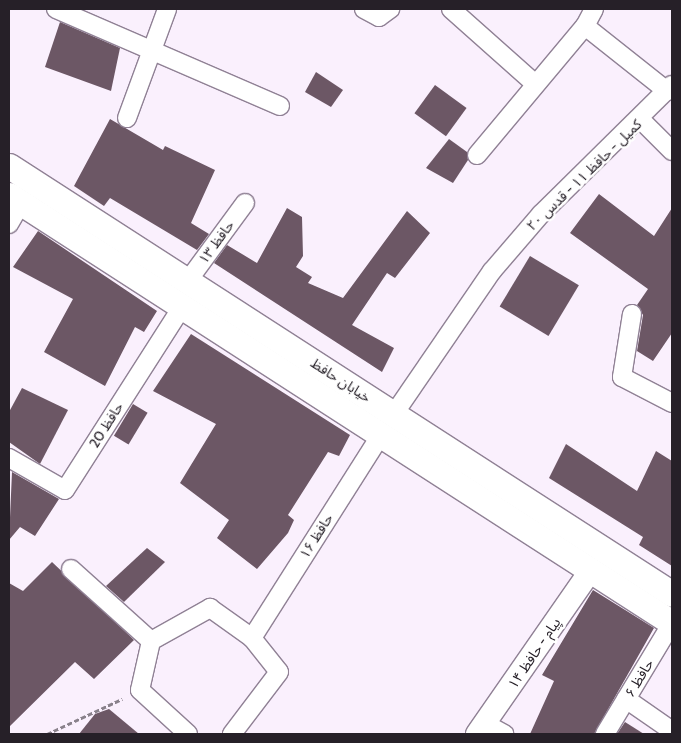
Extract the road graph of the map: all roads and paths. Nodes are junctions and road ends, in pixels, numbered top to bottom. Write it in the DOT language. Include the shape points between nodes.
graph roads {
  1 [pos="56,9"];
  2 [pos="167,9"];
  3 [pos="364,9"];
  4 [pos="390,9"];
  5 [pos="451,9"];
  6 [pos="594,9"];
  7 [pos="585,26"];
  8 [pos="149,47"];
  9 [pos="534,83"];
  10 [pos="669,88"];
  11 [pos="280,106"];
  12 [pos="127,118"];
  13 [pos="641,120"];
  14 [pos="672,151"];
  15 [pos="477,155"];
  16 [pos="9,166"];
  17 [pos="245,203"];
  18 [pos="13,208"];
  19 [pos="187,282"];
  20 [pos="182,306"];
  21 [pos="632,314"];
  22 [pos="672,403"];
  23 [pos="387,424"];
  24 [pos="9,458"];
  25 [pos="71,569"];
  26 [pos="591,570"];
  27 [pos="672,594"];
  28 [pos="672,623"];
  29 [pos="252,638"];
  30 [pos="151,641"];
  31 [pos="140,690"];
  32 [pos="626,699"];
  33 [pos="489,731"];
  34 [pos="672,731"];
  35 [pos="47,734"];
  36 [pos="188,734"];
  37 [pos="232,734"];
  38 [pos="605,734"];
  1 -- 8 [label="street"];
  2 -- 8 [label="street"];
  3 -- 4 [label="street" via="379,17"];
  5 -- 9 [label="street"];
  6 -- 7 [label="street"];
  7 -- 9 [label="street"];
  7 -- 10 [label="street"];
  8 -- 11 [label="street"];
  8 -- 12 [label="street"];
  9 -- 15 [label="street"];
  10 -- 13 [label="street, کمیل - حافظ ۱۱ - قدس ۲۰"];
  13 -- 14 [label="street"];
  13 -- 23 [label="street, کمیل - حافظ ۱۱ - قدس ۲۰" via="541,214 492,271"];
  16 -- 19 [label="main road, خیابان حافظ"];
  17 -- 19 [label="street, حافظ ۱۳"];
  18 -- 20 [label="main road, خیابان حافظ"];
  19 -- 23 [label="main road, خیابان حافظ"];
  20 -- 23 [label="main road, خیابان حافظ"];
  20 -- 24 [label="street, حافظ 20" via="65,490"];
  21 -- 22 [label="street" via="622,377"];
  23 -- 26 [label="main road, خیابان حافظ"];
  23 -- 27 [label="main road, خیابان حافظ"];
  23 -- 29 [label="street, حافظ ۱۶"];
  25 -- 30 [label="street"];
  26 -- 28 [label="main road, خیابان حافظ"];
  26 -- 33 [label="street, پیام - حافظ ۱۴"];
  28 -- 32 [label="street, حافظ ۶"];
  29 -- 30 [label="street" via="210,608"];
  29 -- 37 [label="street" via="279,672"];
  30 -- 31 [label="street"];
  31 -- 35 [label="path"];
  31 -- 36 [label="street"];
  32 -- 34 [label="street"];
  32 -- 38 [label="street, حافظ ۶"];
}
